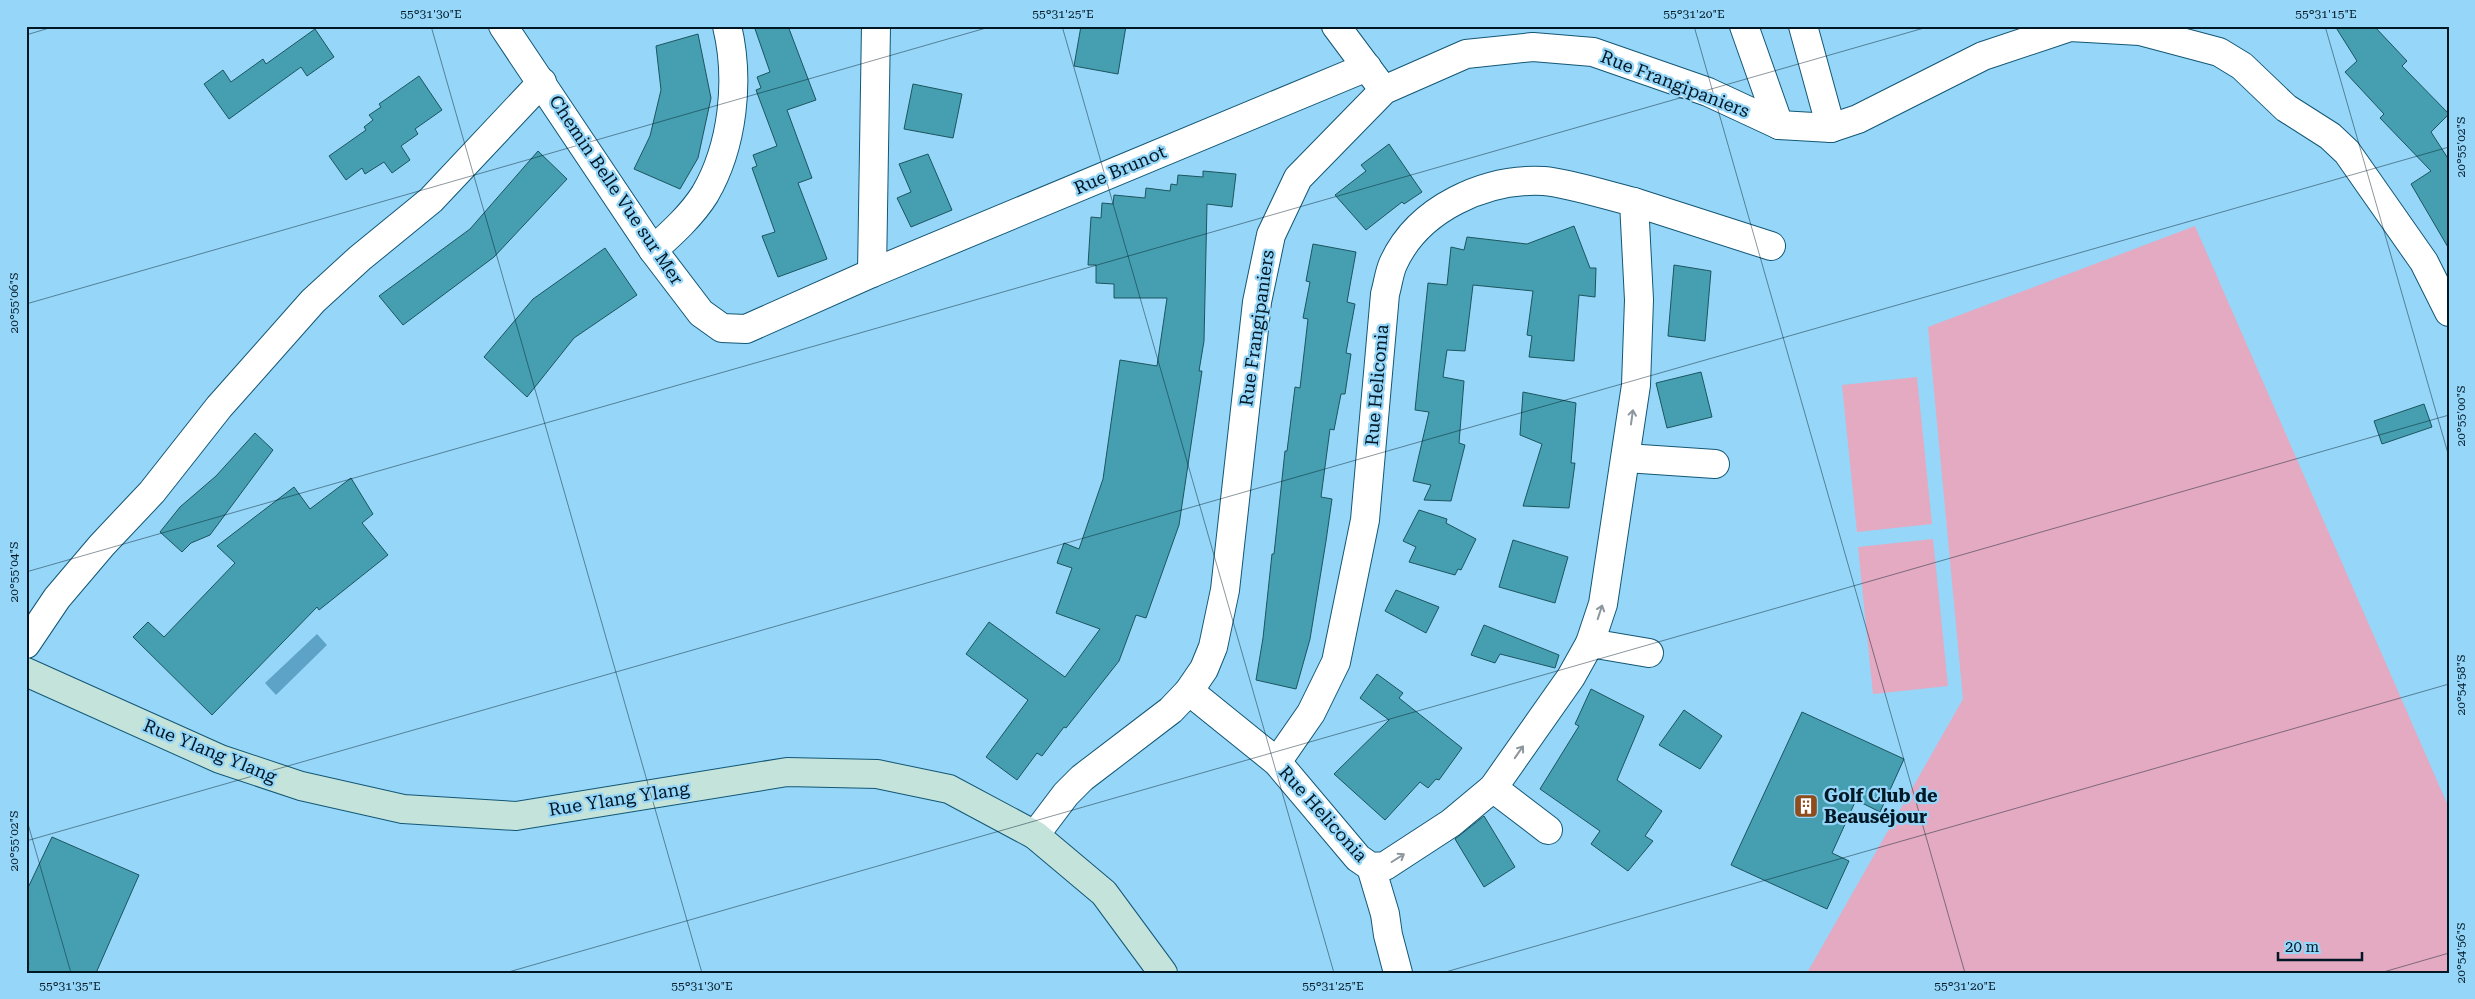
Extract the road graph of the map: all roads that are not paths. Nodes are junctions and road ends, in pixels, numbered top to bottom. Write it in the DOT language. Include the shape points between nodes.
graph roads {
  1 [pos="503,26"];
  2 [pos="727,26"];
  3 [pos="876,26"];
  4 [pos="1336,26"];
  5 [pos="1744,26"];
  6 [pos="1803,26"];
  7 [pos="2070,27"];
  8 [pos="1367,67"];
  9 [pos="542,82"];
  10 [pos="1384,90"];
  11 [pos="1779,125"];
  12 [pos="1831,128"];
  13 [pos="1634,202"];
  14 [pos="1771,246"];
  15 [pos="653,250"];
  16 [pos="872,273"];
  17 [pos="2449,312"];
  18 [pos="746,329"];
  19 [pos="1626,458"];
  20 [pos="1715,464"];
  21 [pos="1590,643"];
  22 [pos="26,644"];
  23 [pos="1649,653"];
  24 [pos="26,672"];
  25 [pos="1188,691"];
  26 [pos="1276,762"];
  27 [pos="1493,788"];
  28 [pos="1548,830"];
  29 [pos="1035,835"];
  30 [pos="1371,867"];
  31 [pos="1163,973"];
  32 [pos="1398,973"];
  1 -- 9 [label="street, Chemin Belle Vue sur Mer"];
  2 -- 15 [label="street" via="734,52 734,83 726,142 704,194 672,234"];
  3 -- 16 [label="street"];
  4 -- 8 [label="street"];
  5 -- 11 [label="street"];
  6 -- 12 [label="street"];
  7 -- 12 [label="street, Rue Frangipaniers" via="1983,56 1858,119"];
  7 -- 17 [label="street, Rue Frangipaniers" via="2140,31 2219,52 2242,66 2286,108 2330,136 2347,152 2424,262"];
  8 -- 10 [label="street"];
  8 -- 16 [label="street, Rue Brunot"];
  9 -- 15 [label="street, Chemin Belle Vue sur Mer"];
  9 -- 22 [label="street" via="431,200 313,301 219,407 152,492 82,568"];
  10 -- 11 [label="street, Rue Frangipaniers" via="1466,54 1533,47 1593,52 1708,92"];
  10 -- 25 [label="street, Rue Frangipaniers" via="1298,178 1271,235 1257,302 1225,590 1213,647 1204,669"];
  11 -- 12 [label="street, Rue Frangipaniers"];
  13 -- 14 [label="street, Rue Heliconia"];
  19 -- 13 [label="street, Rue Heliconia, one-way" via="1636,385 1639,309"];
  13 -- 26 [label="street, Rue Heliconia" via="1546,181 1509,182 1473,192 1449,205 1410,236 1393,265 1386,294 1365,520 1336,662 1311,713"];
  15 -- 18 [label="street, Chemin Belle Vue sur Mer" via="701,313 722,328"];
  16 -- 18 [label="street, Rue Brunot"];
  19 -- 20 [label="street"];
  21 -- 19 [label="street, Rue Heliconia, one-way" via="1603,604"];
  21 -- 23 [label="street"];
  27 -- 21 [label="street, Rue Heliconia, one-way" via="1571,677"];
  24 -- 29 [label="street, Rue Ylang Ylang" via="220,759 300,786 403,809 516,816 787,772 877,774 949,789"];
  25 -- 26 [label="street, Rue Heliconia"];
  25 -- 29 [label="street, Rue Frangipaniers" via="1171,710 1082,778"];
  26 -- 30 [label="street, Rue Heliconia" via="1358,858"];
  27 -- 28 [label="street"];
  30 -- 27 [label="street, Rue Heliconia, one-way" via="1385,866 1398,859 1451,823"];
  29 -- 31 [label="street, Rue Ylang Ylang" via="1104,893"];
  30 -- 32 [label="street, Rue Heliconia" via="1386,914"];
}
